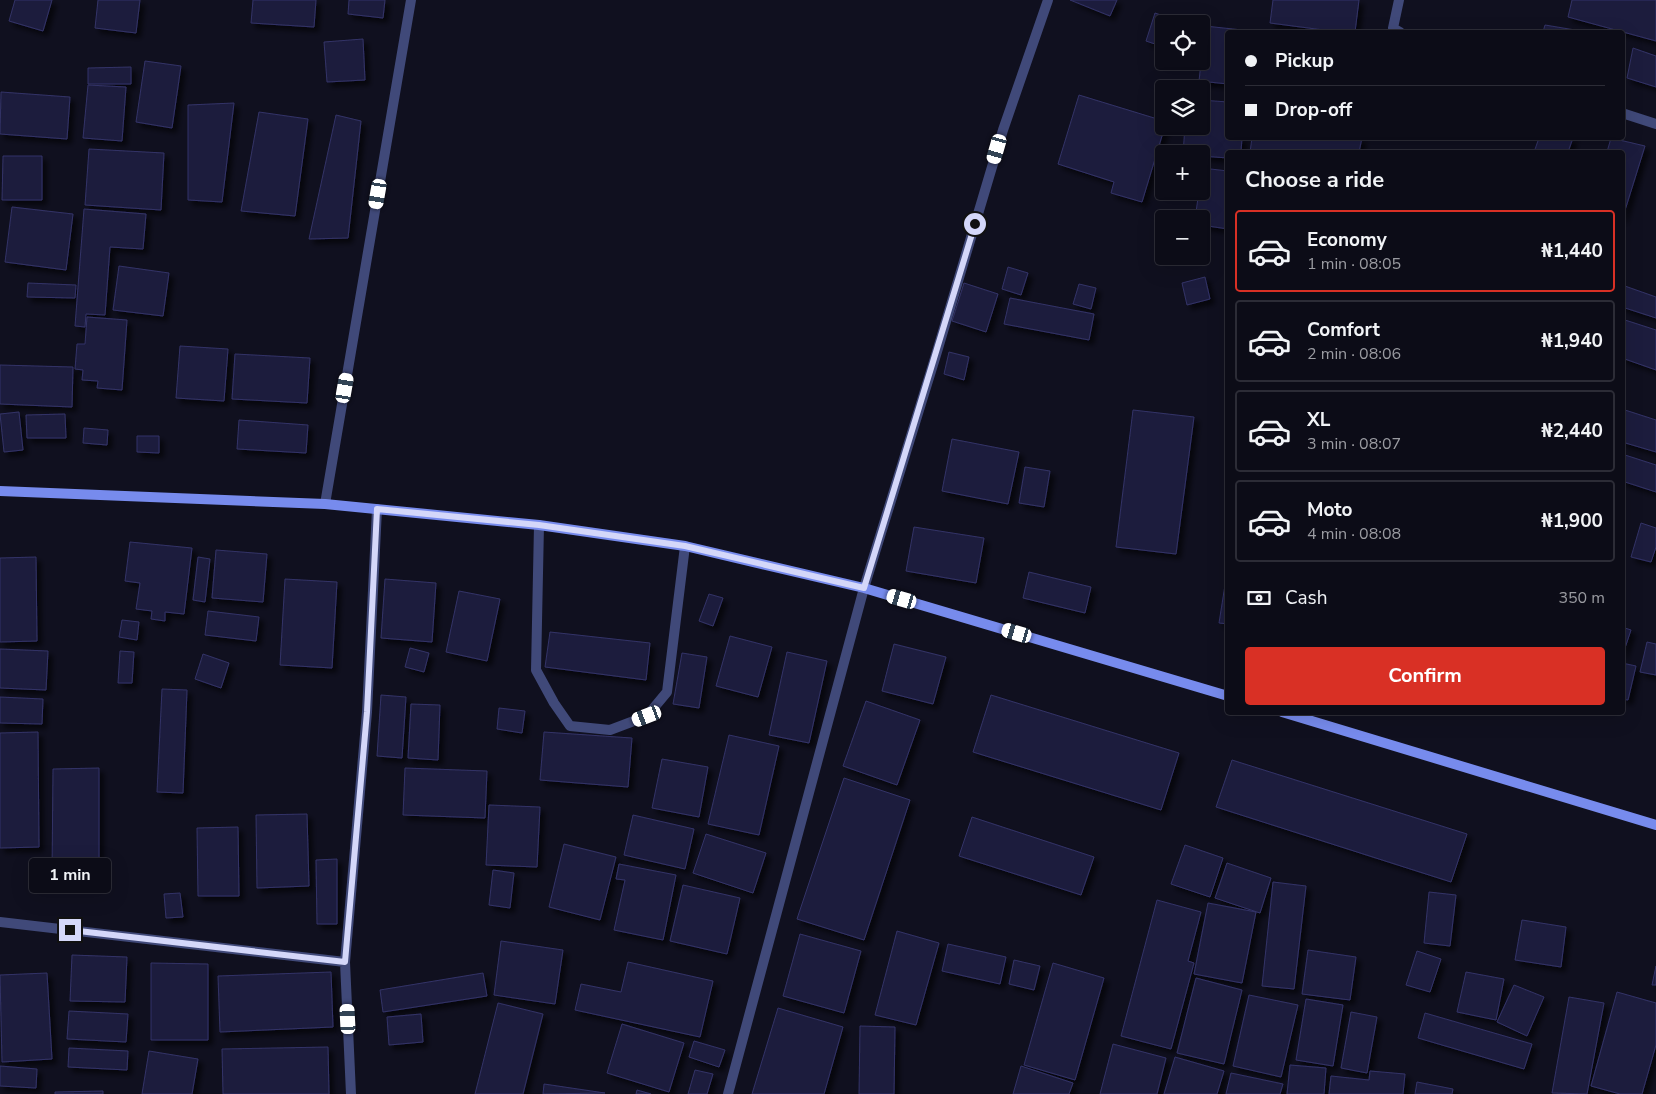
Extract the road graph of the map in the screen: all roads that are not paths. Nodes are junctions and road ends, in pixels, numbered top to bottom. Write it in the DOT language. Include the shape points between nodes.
graph roads {
  1 [pos="411,0"];
  2 [pos="1048,0"];
  3 [pos="1399,0"];
  4 [pos="1396,30"];
  5 [pos="1625,114"];
  6 [pos="1656,124"];
  7 [pos="0,491"];
  8 [pos="325,504"];
  9 [pos="377,509"];
  10 [pos="539,525"];
  11 [pos="685,546"];
  12 [pos="864,588"];
  13 [pos="1225,695"];
  14 [pos="1292,715"];
  15 [pos="1656,825"];
  16 [pos="0,922"];
  17 [pos="345,962"];
  18 [pos="351,1094"];
  19 [pos="728,1094"];
  1 -- 8 [label="street"];
  2 -- 12 [label="street" via="1003,130"];
  3 -- 4 [label="street" via="1393,28"];
  5 -- 6 [label="street"];
  7 -- 8 [label="main road"];
  8 -- 9 [label="main road"];
  9 -- 10 [label="main road"];
  9 -- 17 [label="street" via="367,712"];
  10 -- 11 [label="main road"];
  10 -- 11 [label="street" via="536,670 570,726 610,730 647,716 667,692"];
  11 -- 12 [label="main road"];
  12 -- 13 [label="main road"];
  12 -- 19 [label="street"];
  14 -- 15 [label="main road"];
  16 -- 17 [label="street"];
  17 -- 18 [label="street"];
}
